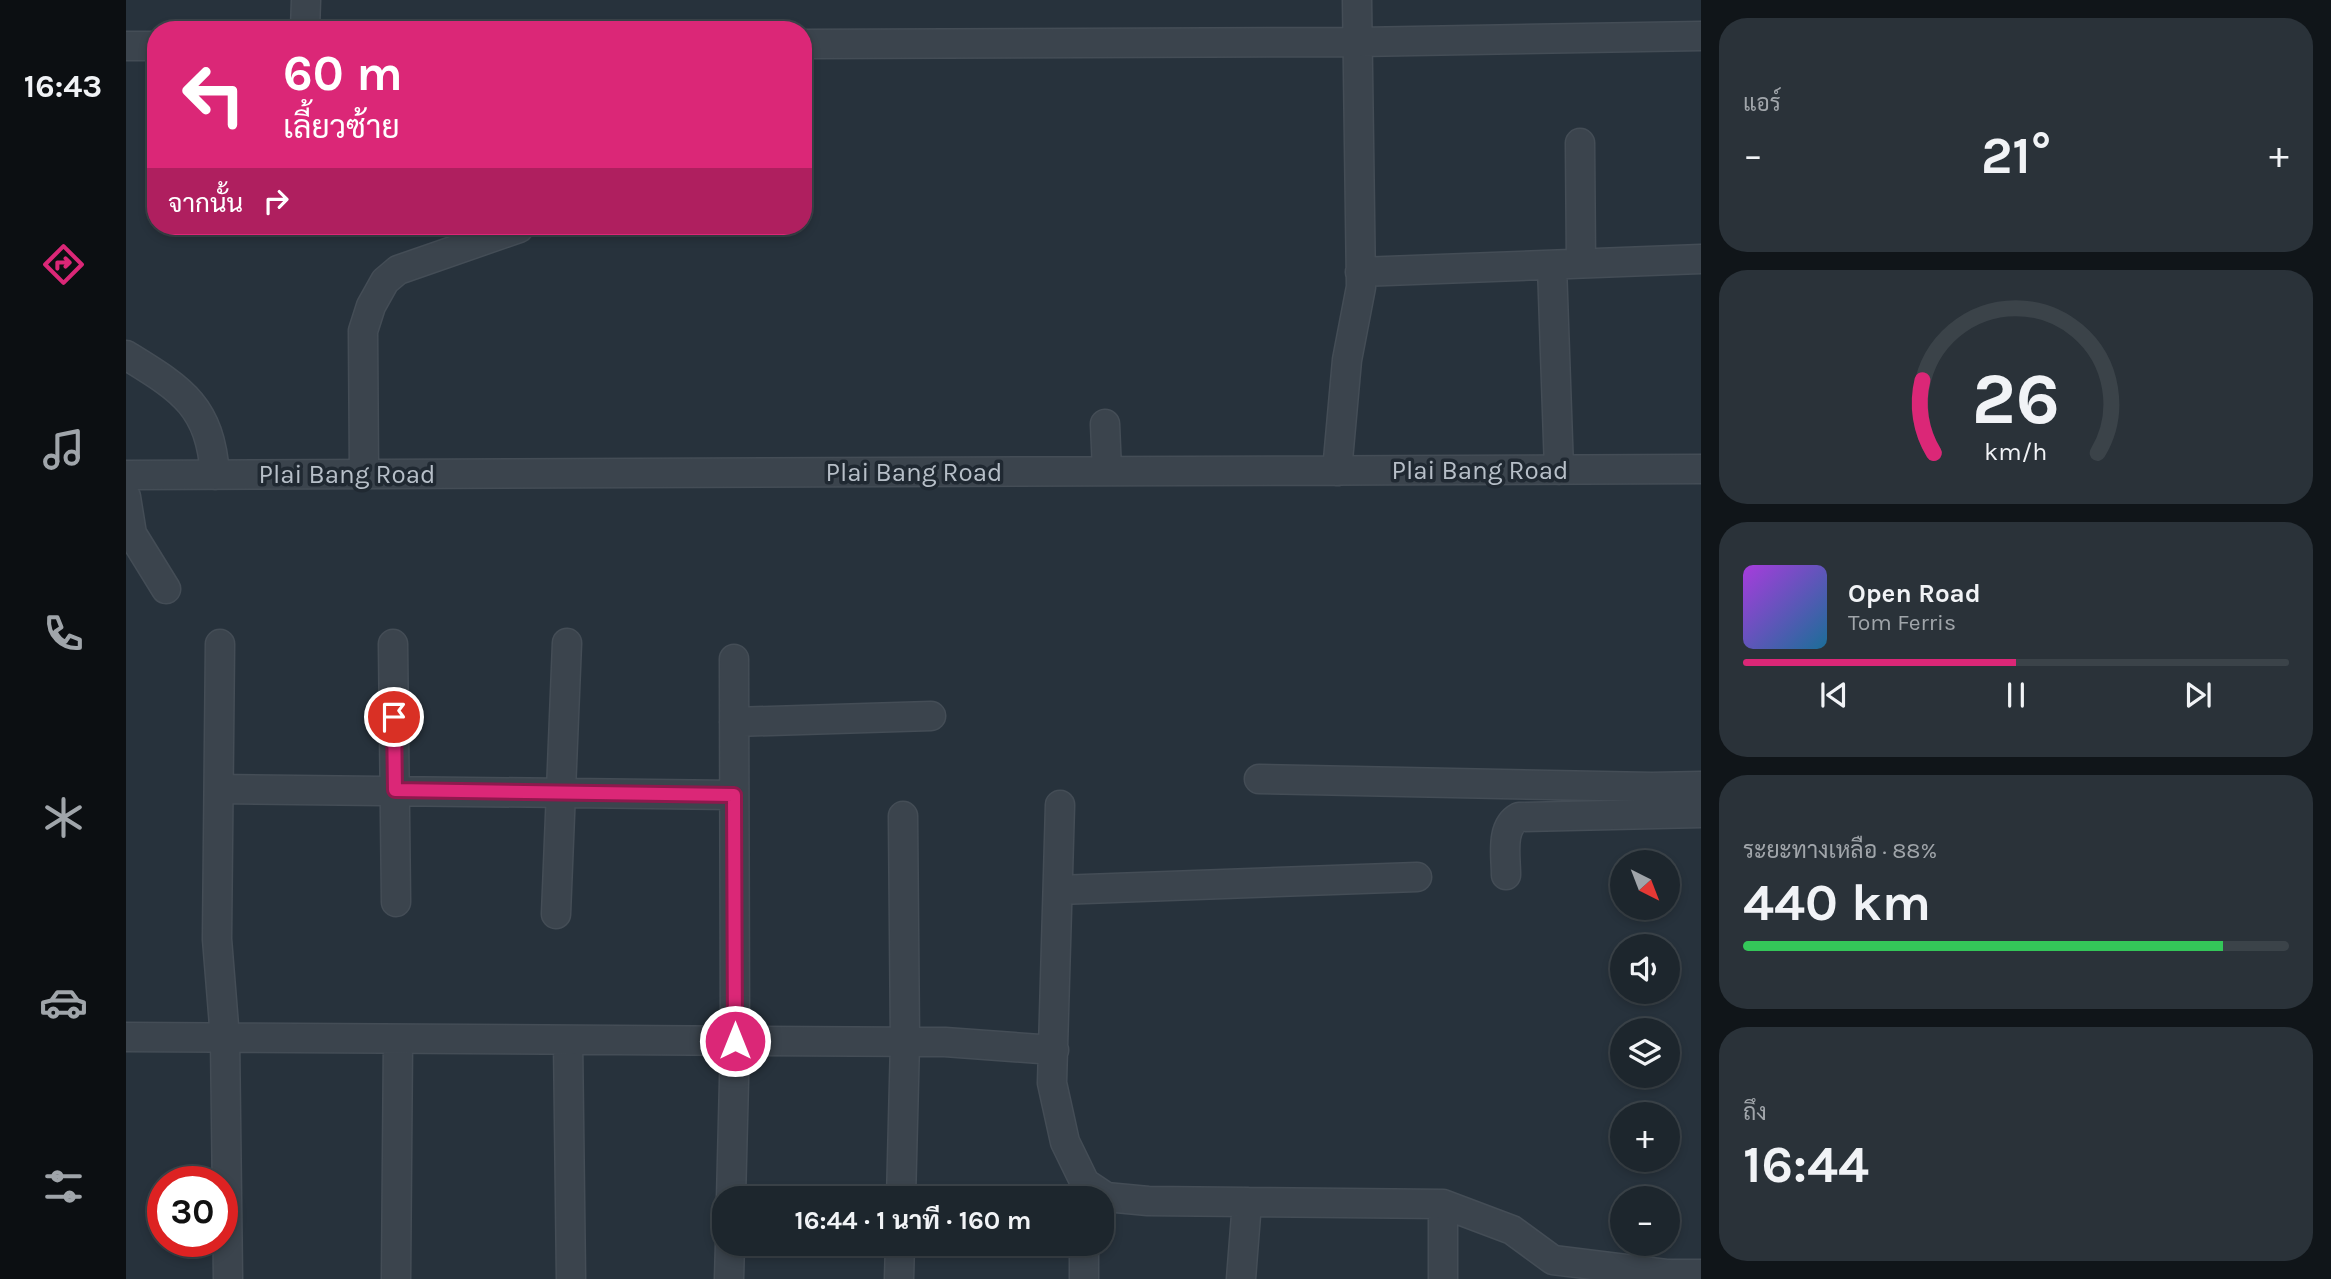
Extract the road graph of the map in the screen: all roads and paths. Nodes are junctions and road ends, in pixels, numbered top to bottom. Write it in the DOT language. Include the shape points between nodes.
graph roads {
  1 [pos="306,0"];
  2 [pos="1357,0"];
  3 [pos="305,21"];
  4 [pos="1701,36"];
  5 [pos="1358,42"];
  6 [pos="812,44"];
  7 [pos="126,46"];
  8 [pos="147,46"];
  9 [pos="1580,143"];
  10 [pos="499,235"];
  11 [pos="1701,259"];
  12 [pos="1581,263"];
  13 [pos="1552,266"];
  14 [pos="1360,272"];
  15 [pos="126,355"];
  16 [pos="1105,424"];
  17 [pos="1701,469"];
  18 [pos="1559,470"];
  19 [pos="1107,471"];
  20 [pos="1337,471"];
  21 [pos="364,474"];
  22 [pos="126,475"];
  23 [pos="215,475"];
  24 [pos="126,497"];
  25 [pos="166,589"];
  26 [pos="567,643"];
  27 [pos="219,644"];
  28 [pos="393,644"];
  29 [pos="734,659"];
  30 [pos="931,716"];
  31 [pos="734,722"];
  32 [pos="1259,779"];
  33 [pos="1701,786"];
  34 [pos="219,789"];
  35 [pos="395,790"];
  36 [pos="561,793"];
  37 [pos="734,795"];
  38 [pos="1060,804"];
  39 [pos="1701,813"];
  40 [pos="903,816"];
  41 [pos="1506,875"];
  42 [pos="1417,877"];
  43 [pos="1058,890"];
  44 [pos="396,902"];
  45 [pos="556,914"];
  46 [pos="126,1037"];
  47 [pos="225,1038"];
  48 [pos="398,1039"];
  49 [pos="568,1040"];
  50 [pos="735,1041"];
  51 [pos="905,1042"];
  52 [pos="1054,1050"];
  53 [pos="731,1186"];
  54 [pos="901,1186"];
  55 [pos="1083,1186"];
  56 [pos="1114,1198"];
  57 [pos="1247,1202"];
  58 [pos="1443,1204"];
  59 [pos="730,1256"];
  60 [pos="900,1256"];
  61 [pos="1084,1256"];
  62 [pos="1701,1274"];
  63 [pos="228,1279"];
  64 [pos="396,1279"];
  65 [pos="571,1279"];
  66 [pos="729,1279"];
  67 [pos="899,1279"];
  68 [pos="1084,1279"];
  69 [pos="1241,1279"];
  70 [pos="1443,1279"];
  1 -- 3 [label="street"];
  2 -- 5 [label="street"];
  4 -- 5 [label="street"];
  5 -- 6 [label="street"];
  5 -- 14 [label="street"];
  7 -- 8 [label="street"];
  9 -- 12 [label="street"];
  10 -- 21 [label="street" via="398,270 385,281 370,306 363,331"];
  11 -- 12 [label="street"];
  12 -- 13 [label="street"];
  13 -- 14 [label="street"];
  13 -- 18 [label="street"];
  14 -- 20 [label="street"];
  15 -- 23 [label="street" via="172,383 191,403 213,448"];
  16 -- 19 [label="street"];
  17 -- 18 [label="street, Plai Bang Road"];
  18 -- 20 [label="street, Plai Bang Road"];
  19 -- 20 [label="street, Plai Bang Road"];
  19 -- 21 [label="street, Plai Bang Road"];
  21 -- 23 [label="street, Plai Bang Road"];
  22 -- 23 [label="street, Plai Bang Road"];
  24 -- 25 [label="street" via="132,534"];
  26 -- 36 [label="street"];
  27 -- 34 [label="street"];
  28 -- 35 [label="street"];
  29 -- 31 [label="street"];
  30 -- 31 [label="street"];
  31 -- 37 [label="street"];
  32 -- 33 [label="street"];
  34 -- 35 [label="street"];
  34 -- 47 [label="street" via="217,939"];
  35 -- 36 [label="street"];
  35 -- 44 [label="street"];
  36 -- 37 [label="street"];
  36 -- 45 [label="street"];
  37 -- 50 [label="street"];
  38 -- 43 [label="street"];
  39 -- 41 [label="street" via="1519,817 1511,821 1507,832"];
  40 -- 51 [label="street"];
  42 -- 43 [label="street"];
  43 -- 52 [label="street"];
  46 -- 47 [label="street"];
  47 -- 48 [label="street"];
  47 -- 63 [label="street"];
  48 -- 49 [label="street"];
  48 -- 64 [label="street"];
  49 -- 50 [label="street"];
  49 -- 65 [label="street"];
  50 -- 51 [label="street"];
  50 -- 53 [label="street"];
  51 -- 52 [label="street"];
  51 -- 54 [label="street"];
  52 -- 55 [label="street" via="1052,1083 1065,1142"];
  56 -- 57 [label="street"];
  57 -- 58 [label="street"];
  57 -- 69 [label="street"];
  58 -- 62 [label="street" via="1512,1230 1553,1260"];
  58 -- 70 [label="street"];
  59 -- 66 [label="street"];
  60 -- 67 [label="street"];
  61 -- 68 [label="street"];
}
